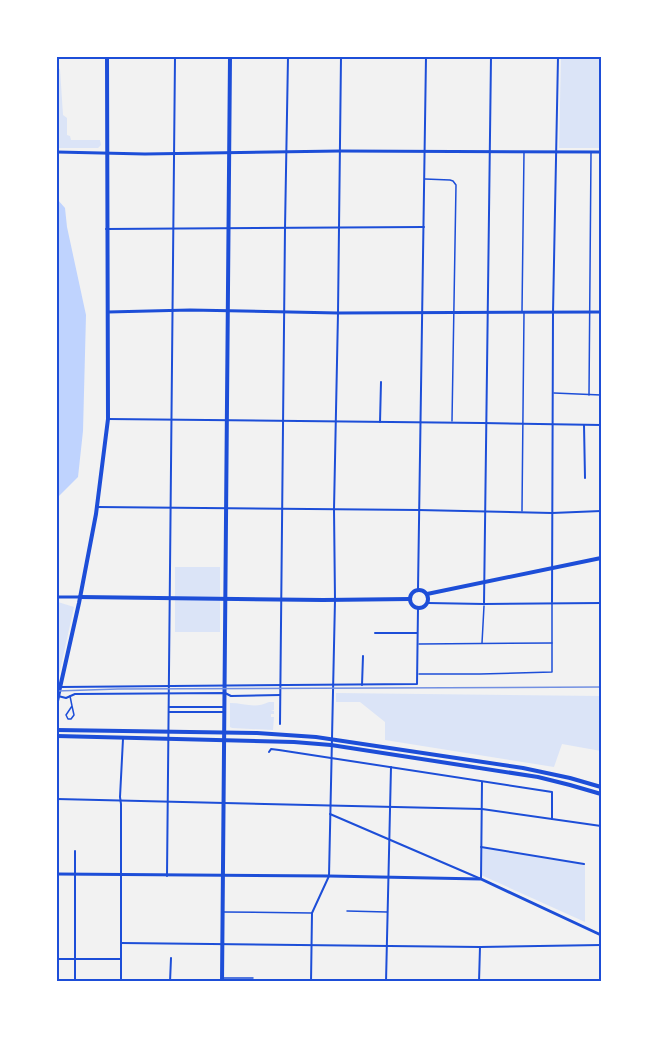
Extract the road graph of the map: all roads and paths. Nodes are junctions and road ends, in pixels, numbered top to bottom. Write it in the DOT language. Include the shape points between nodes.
graph roads {
  1 [pos="107,57"];
  2 [pos="175,57"];
  3 [pos="230,57"];
  4 [pos="288,57"];
  5 [pos="341,57"];
  6 [pos="426,57"];
  7 [pos="491,57"];
  8 [pos="558,57"];
  9 [pos="340,151"];
  10 [pos="424,151"];
  11 [pos="490,151"];
  12 [pos="524,151"];
  13 [pos="556,151"];
  14 [pos="57,152"];
  15 [pos="230,152"];
  16 [pos="286,152"];
  17 [pos="591,152"];
  18 [pos="601,152"];
  19 [pos="107,153"];
  20 [pos="174,154"];
  21 [pos="425,179"];
  22 [pos="424,227"];
  23 [pos="173,228"];
  24 [pos="228,228"];
  25 [pos="285,228"];
  26 [pos="339,228"];
  27 [pos="106,229"];
  28 [pos="172,311"];
  29 [pos="228,311"];
  30 [pos="107,312"];
  31 [pos="284,312"];
  32 [pos="454,312"];
  33 [pos="488,312"];
  34 [pos="601,312"];
  35 [pos="423,313"];
  36 [pos="523,313"];
  37 [pos="553,313"];
  38 [pos="589,313"];
  39 [pos="338,314"];
  40 [pos="381,382"];
  41 [pos="553,393"];
  42 [pos="589,395"];
  43 [pos="601,395"];
  44 [pos="108,420"];
  45 [pos="171,421"];
  46 [pos="228,421"];
  47 [pos="336,421"];
  48 [pos="284,422"];
  49 [pos="380,422"];
  50 [pos="421,422"];
  51 [pos="452,422"];
  52 [pos="487,423"];
  53 [pos="523,423"];
  54 [pos="553,424"];
  55 [pos="584,425"];
  56 [pos="601,425"];
  57 [pos="585,478"];
  58 [pos="97,507"];
  59 [pos="171,508"];
  60 [pos="226,508"];
  61 [pos="283,509"];
  62 [pos="334,509"];
  63 [pos="418,510"];
  64 [pos="486,512"];
  65 [pos="522,512"];
  66 [pos="601,512"];
  67 [pos="552,513"];
  68 [pos="601,558"];
  69 [pos="551,568"];
  70 [pos="484,582"];
  71 [pos="418,589"];
  72 [pos="427,594"];
  73 [pos="57,597"];
  74 [pos="80,597"];
  75 [pos="170,598"];
  76 [pos="226,599"];
  77 [pos="410,599"];
  78 [pos="281,600"];
  79 [pos="334,600"];
  80 [pos="552,602"];
  81 [pos="428,603"];
  82 [pos="601,603"];
  83 [pos="484,604"];
  84 [pos="418,608"];
  85 [pos="375,633"];
  86 [pos="418,633"];
  87 [pos="418,644"];
  88 [pos="482,644"];
  89 [pos="552,644"];
  90 [pos="363,656"];
  91 [pos="418,674"];
  92 [pos="225,685"];
  93 [pos="281,685"];
  94 [pos="333,685"];
  95 [pos="362,685"];
  96 [pos="60,687"];
  97 [pos="125,687"];
  98 [pos="169,690"];
  99 [pos="225,693"];
  100 [pos="125,694"];
  101 [pos="70,695"];
  102 [pos="280,695"];
  103 [pos="58,699"];
  104 [pos="72,706"];
  105 [pos="169,707"];
  106 [pos="225,709"];
  107 [pos="169,712"];
  108 [pos="280,724"];
  109 [pos="57,729"];
  110 [pos="169,732"];
  111 [pos="57,736"];
  112 [pos="225,736"];
  113 [pos="124,737"];
  114 [pos="169,738"];
  115 [pos="331,739"];
  116 [pos="331,745"];
  117 [pos="269,752"];
  118 [pos="331,758"];
  119 [pos="391,767"];
  120 [pos="482,782"];
  121 [pos="601,787"];
  122 [pos="601,794"];
  123 [pos="57,799"];
  124 [pos="120,800"];
  125 [pos="167,802"];
  126 [pos="224,803"];
  127 [pos="330,806"];
  128 [pos="389,806"];
  129 [pos="482,809"];
  130 [pos="330,814"];
  131 [pos="552,819"];
  132 [pos="601,826"];
  133 [pos="389,839"];
  134 [pos="481,847"];
  135 [pos="75,851"];
  136 [pos="584,864"];
  137 [pos="57,874"];
  138 [pos="75,874"];
  139 [pos="121,876"];
  140 [pos="167,876"];
  141 [pos="224,876"];
  142 [pos="329,876"];
  143 [pos="388,877"];
  144 [pos="481,879"];
  145 [pos="347,911"];
  146 [pos="223,912"];
  147 [pos="387,912"];
  148 [pos="312,913"];
  149 [pos="601,935"];
  150 [pos="121,944"];
  151 [pos="224,945"];
  152 [pos="312,945"];
  153 [pos="601,945"];
  154 [pos="386,946"];
  155 [pos="480,947"];
  156 [pos="171,958"];
  157 [pos="57,959"];
  158 [pos="75,959"];
  159 [pos="121,959"];
  160 [pos="253,978"];
  161 [pos="223,980"];
  162 [pos="75,982"];
  163 [pos="121,982"];
  164 [pos="170,982"];
  165 [pos="312,982"];
  166 [pos="386,982"];
  167 [pos="479,982"];
  1 -- 19 [label="main road"];
  2 -- 20 [label="street"];
  3 -- 15 [label="main road"];
  4 -- 16 [label="street"];
  5 -- 9 [label="street"];
  6 -- 10 [label="street"];
  7 -- 11 [label="street"];
  8 -- 13 [label="street"];
  9 -- 10 [label="street"];
  9 -- 16 [label="street"];
  9 -- 26 [label="street"];
  10 -- 11 [label="street"];
  10 -- 21 [label="street"];
  11 -- 12 [label="street"];
  11 -- 33 [label="street"];
  12 -- 13 [label="street"];
  12 -- 36 [label="lane"];
  13 -- 17 [label="street"];
  13 -- 37 [label="street"];
  14 -- 19 [label="street"];
  15 -- 16 [label="street"];
  15 -- 20 [label="street"];
  15 -- 24 [label="main road"];
  16 -- 25 [label="street"];
  17 -- 18 [label="street"];
  17 -- 38 [label="lane"];
  19 -- 20 [label="street"];
  19 -- 27 [label="main road"];
  20 -- 23 [label="street"];
  21 -- 22 [label="street"];
  21 -- 32 [label="lane" via="450,180 456,186"];
  22 -- 26 [label="street"];
  22 -- 35 [label="street"];
  23 -- 24 [label="street"];
  23 -- 27 [label="street"];
  23 -- 28 [label="street"];
  24 -- 25 [label="street"];
  24 -- 29 [label="main road"];
  25 -- 26 [label="street"];
  25 -- 31 [label="street"];
  26 -- 39 [label="street"];
  27 -- 30 [label="main road"];
  28 -- 29 [label="street"];
  28 -- 30 [label="street"];
  28 -- 45 [label="street"];
  29 -- 31 [label="street"];
  29 -- 46 [label="main road"];
  30 -- 44 [label="main road"];
  31 -- 39 [label="street"];
  31 -- 48 [label="street"];
  32 -- 33 [label="street"];
  32 -- 35 [label="street"];
  32 -- 51 [label="lane"];
  33 -- 36 [label="street"];
  33 -- 52 [label="street"];
  34 -- 38 [label="street"];
  35 -- 39 [label="street"];
  35 -- 50 [label="street"];
  36 -- 37 [label="street"];
  36 -- 53 [label="lane"];
  37 -- 38 [label="street"];
  37 -- 41 [label="street"];
  38 -- 42 [label="lane"];
  39 -- 47 [label="street"];
  40 -- 49 [label="street"];
  41 -- 42 [label="lane"];
  41 -- 54 [label="street"];
  42 -- 43 [label="lane"];
  44 -- 45 [label="street"];
  44 -- 58 [label="main road"];
  45 -- 46 [label="street"];
  45 -- 59 [label="street"];
  46 -- 48 [label="street"];
  46 -- 60 [label="main road"];
  47 -- 48 [label="street"];
  47 -- 49 [label="street"];
  47 -- 62 [label="street"];
  48 -- 61 [label="street"];
  49 -- 50 [label="street"];
  50 -- 51 [label="street"];
  50 -- 63 [label="street"];
  51 -- 52 [label="street"];
  52 -- 53 [label="street"];
  52 -- 64 [label="street"];
  53 -- 54 [label="street"];
  53 -- 65 [label="lane"];
  54 -- 55 [label="street"];
  54 -- 67 [label="street"];
  55 -- 56 [label="street"];
  55 -- 57 [label="street"];
  58 -- 59 [label="street"];
  58 -- 74 [label="main road"];
  59 -- 60 [label="street"];
  59 -- 75 [label="street"];
  60 -- 61 [label="street"];
  60 -- 76 [label="main road"];
  61 -- 62 [label="street"];
  61 -- 78 [label="street"];
  62 -- 63 [label="street"];
  62 -- 79 [label="street"];
  63 -- 64 [label="street"];
  63 -- 71 [label="street"];
  64 -- 65 [label="street"];
  64 -- 70 [label="street"];
  65 -- 67 [label="street"];
  66 -- 67 [label="street"];
  67 -- 69 [label="street"];
  68 -- 69 [label="main road"];
  69 -- 70 [label="main road"];
  69 -- 80 [label="street"];
  70 -- 72 [label="main road"];
  70 -- 83 [label="street"];
  71 -- 72 [label="main road"];
  71 -- 77 [label="main road"];
  72 -- 81 [label="main road"];
  73 -- 74 [label="street"];
  74 -- 75 [label="main road"];
  74 -- 96 [label="main road"];
  75 -- 76 [label="main road"];
  75 -- 98 [label="street"];
  76 -- 78 [label="main road"];
  76 -- 92 [label="main road"];
  77 -- 79 [label="main road"];
  77 -- 84 [label="main road"];
  78 -- 79 [label="main road"];
  78 -- 93 [label="street"];
  79 -- 94 [label="street"];
  80 -- 82 [label="street"];
  80 -- 83 [label="street"];
  80 -- 89 [label="lane"];
  81 -- 83 [label="street"];
  81 -- 84 [label="main road"];
  83 -- 88 [label="lane"];
  84 -- 86 [label="street"];
  85 -- 86 [label="street"];
  86 -- 87 [label="street"];
  87 -- 88 [label="lane"];
  87 -- 91 [label="street"];
  88 -- 89 [label="lane"];
  89 -- 91 [label="lane" via="552,672"];
  90 -- 95 [label="street"];
  91 -- 95 [label="street" via="417,684"];
  92 -- 93 [label="street"];
  92 -- 98 [label="street"];
  92 -- 99 [label="main road"];
  93 -- 94 [label="street"];
  93 -- 102 [label="street"];
  94 -- 95 [label="street"];
  94 -- 115 [label="street"];
  96 -- 97 [label="street"];
  96 -- 103 [label="main road"];
  97 -- 98 [label="street"];
  97 -- 100 [label="street"];
  98 -- 99 [label="street"];
  98 -- 100 [label="street"];
  98 -- 105 [label="street"];
  99 -- 102 [label="street"];
  99 -- 106 [label="main road"];
  100 -- 101 [label="street"];
  101 -- 103 [label="street"];
  101 -- 104 [label="lane"];
  102 -- 108 [label="street"];
  105 -- 106 [label="street"];
  105 -- 107 [label="street"];
  106 -- 107 [label="street"];
  106 -- 112 [label="main road"];
  107 -- 110 [label="street"];
  109 -- 110 [label="main road"];
  110 -- 112 [label="main road"];
  110 -- 114 [label="street"];
  111 -- 113 [label="main road"];
  112 -- 114 [label="main road"];
  112 -- 115 [label="main road" via="257,733"];
  112 -- 116 [label="main road"];
  112 -- 126 [label="main road"];
  113 -- 114 [label="main road"];
  113 -- 124 [label="street"];
  114 -- 125 [label="street"];
  115 -- 116 [label="street"];
  115 -- 121 [label="main road" via="523,768"];
  116 -- 118 [label="street"];
  116 -- 122 [label="main road" via="538,777"];
  117 -- 118 [label="street" via="271,749"];
  118 -- 119 [label="street"];
  118 -- 127 [label="street"];
  119 -- 120 [label="street"];
  119 -- 128 [label="street"];
  120 -- 129 [label="street"];
  120 -- 131 [label="street" via="552,792"];
  123 -- 124 [label="street"];
  124 -- 125 [label="street"];
  124 -- 139 [label="street"];
  125 -- 126 [label="street"];
  125 -- 140 [label="street"];
  126 -- 127 [label="street"];
  126 -- 141 [label="main road"];
  127 -- 128 [label="street"];
  127 -- 130 [label="street"];
  128 -- 129 [label="street"];
  128 -- 133 [label="street"];
  129 -- 131 [label="street"];
  129 -- 134 [label="street"];
  130 -- 133 [label="street"];
  130 -- 142 [label="street"];
  131 -- 132 [label="street"];
  133 -- 143 [label="street"];
  133 -- 144 [label="street"];
  134 -- 136 [label="street"];
  134 -- 144 [label="street"];
  135 -- 138 [label="street"];
  137 -- 138 [label="street"];
  138 -- 139 [label="street"];
  138 -- 158 [label="street"];
  139 -- 140 [label="street"];
  139 -- 150 [label="street"];
  140 -- 141 [label="street"];
  141 -- 142 [label="street"];
  141 -- 146 [label="main road"];
  142 -- 143 [label="street"];
  142 -- 148 [label="street"];
  143 -- 144 [label="street"];
  143 -- 147 [label="street"];
  144 -- 149 [label="street"];
  145 -- 147 [label="lane"];
  146 -- 148 [label="lane"];
  146 -- 151 [label="main road"];
  147 -- 154 [label="street"];
  148 -- 152 [label="street"];
  150 -- 151 [label="street"];
  150 -- 159 [label="street"];
  151 -- 152 [label="street"];
  151 -- 161 [label="main road"];
  152 -- 154 [label="street"];
  152 -- 165 [label="street"];
  153 -- 155 [label="street"];
  154 -- 155 [label="street"];
  154 -- 166 [label="street"];
  155 -- 167 [label="street"];
  156 -- 164 [label="street"];
  157 -- 158 [label="street"];
  158 -- 159 [label="street"];
  158 -- 162 [label="street"];
  159 -- 163 [label="street"];
  160 -- 161 [label="lane"];
}
